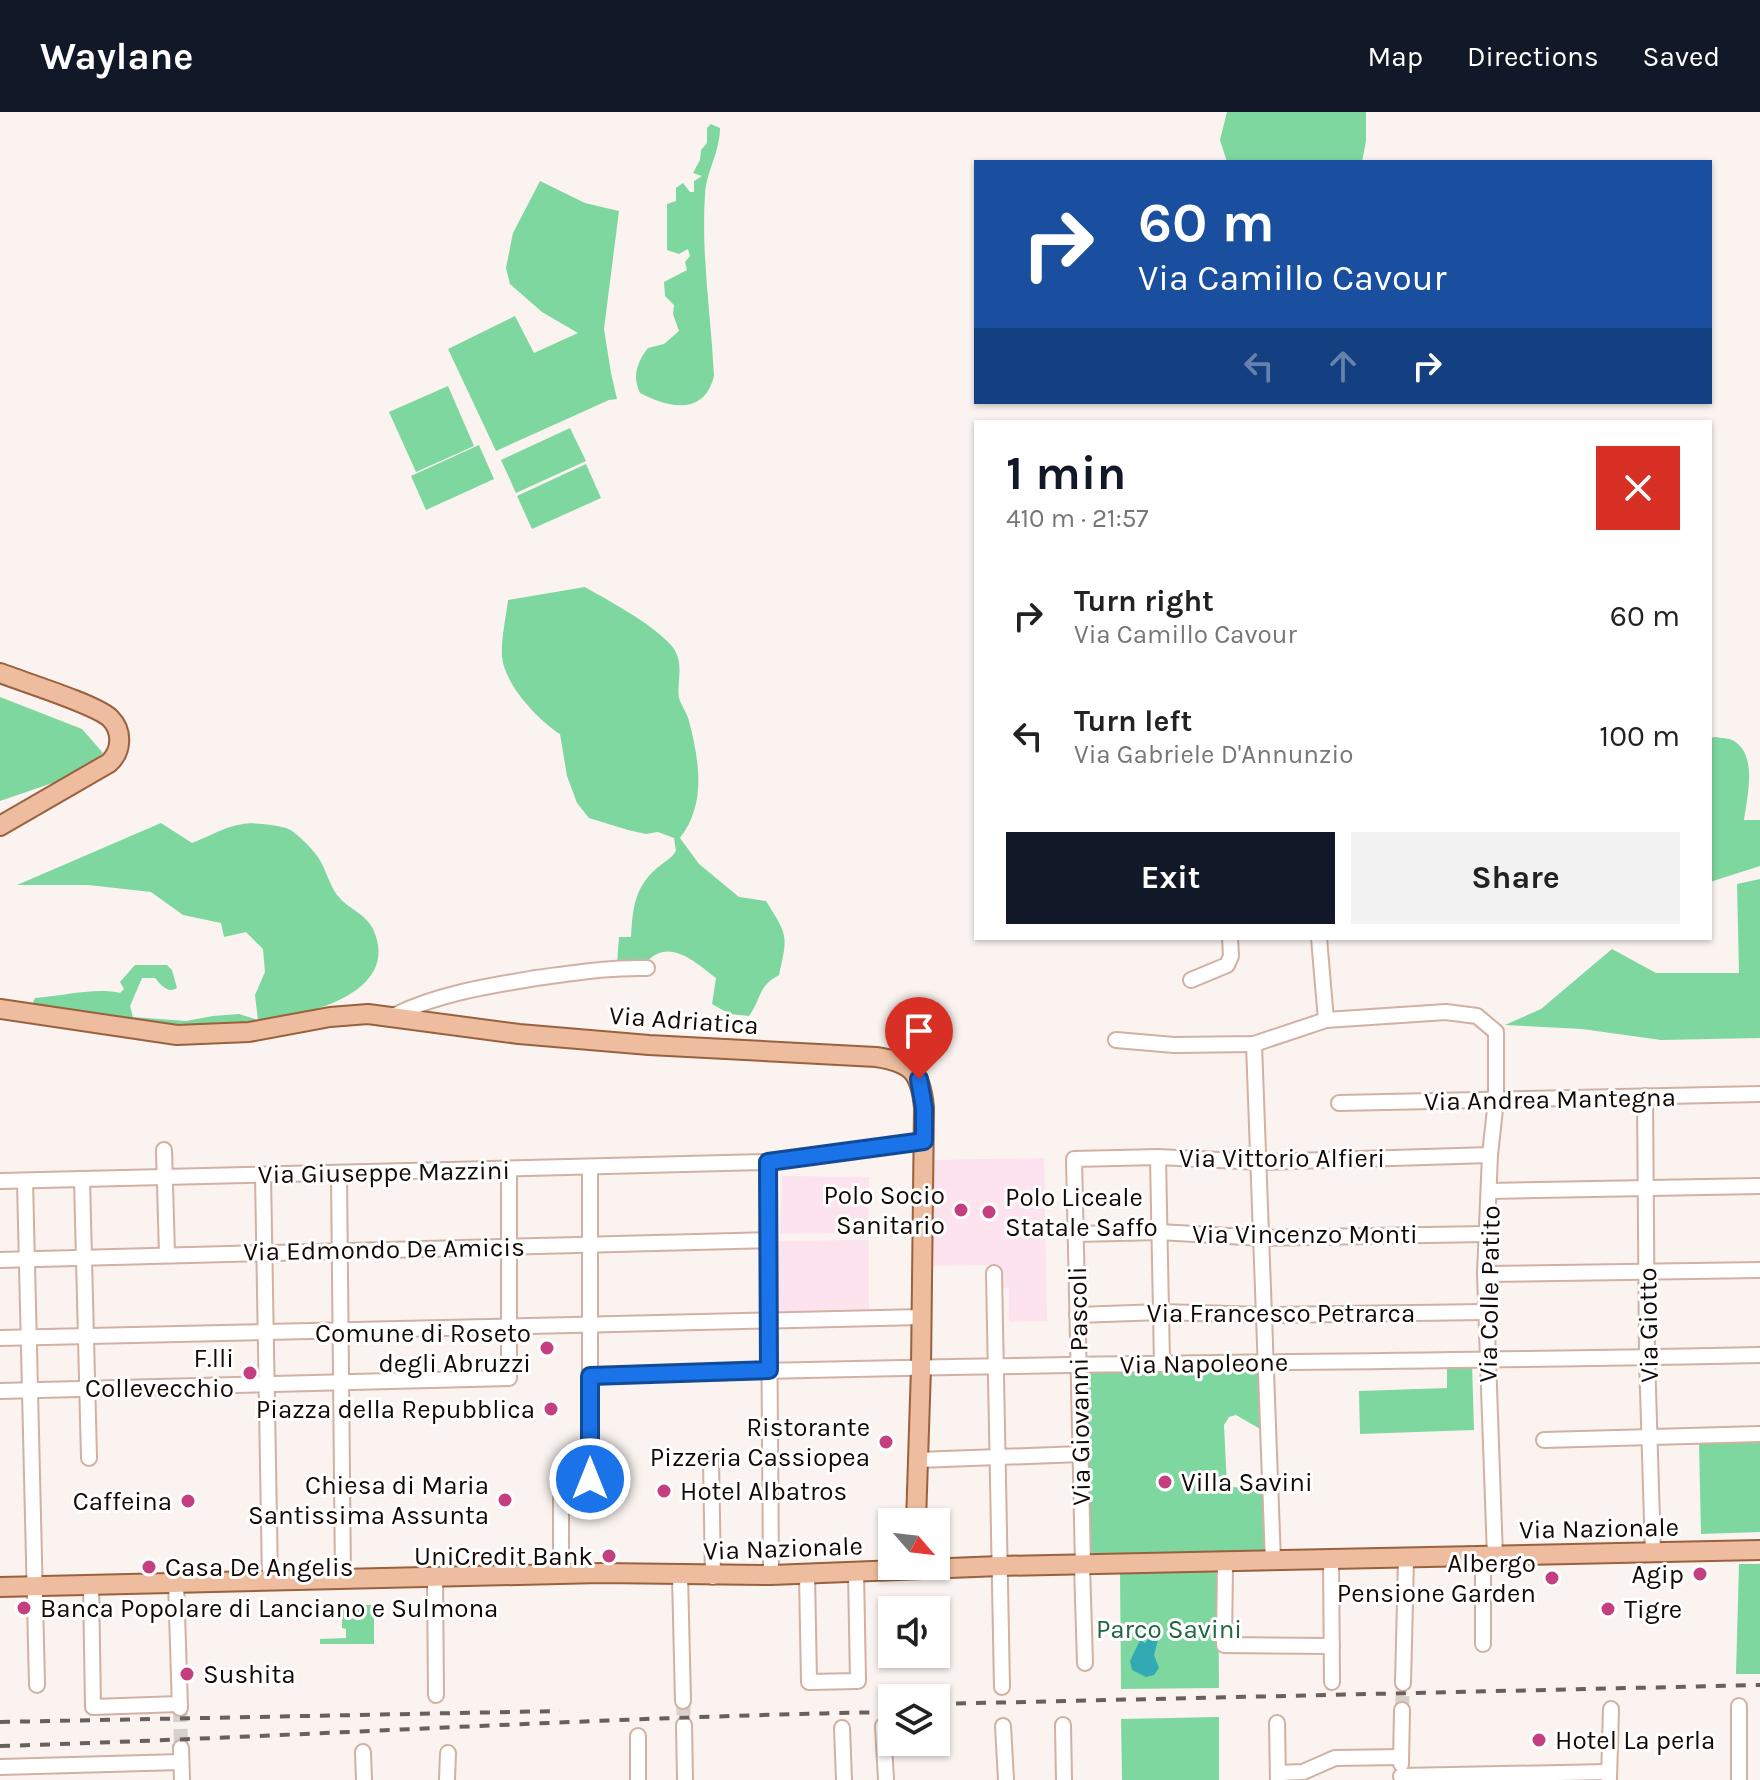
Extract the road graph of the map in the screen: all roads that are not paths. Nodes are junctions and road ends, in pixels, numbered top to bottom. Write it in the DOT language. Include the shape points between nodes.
graph roads {
  1 [pos="0,673"];
  2 [pos="0,826"];
  3 [pos="1230,940"];
  4 [pos="1319,940"];
  5 [pos="647,968"];
  6 [pos="1191,980"];
  7 [pos="0,1009"];
  8 [pos="393,1016"];
  9 [pos="1326,1020"];
  10 [pos="1116,1040"];
  11 [pos="1254,1044"];
  12 [pos="1760,1094"];
  13 [pos="1645,1096"];
  14 [pos="1496,1100"];
  15 [pos="1339,1103"];
  16 [pos="924,1141"];
  17 [pos="164,1150"];
  18 [pos="1490,1155"];
  19 [pos="1158,1157"];
  20 [pos="1074,1159"];
  21 [pos="768,1162"];
  22 [pos="1260,1162"];
  23 [pos="590,1167"];
  24 [pos="509,1169"];
  25 [pos="339,1173"];
  26 [pos="263,1175"];
  27 [pos="165,1177"];
  28 [pos="82,1179"];
  29 [pos="0,1181"];
  30 [pos="25,1181"];
  31 [pos="1760,1186"];
  32 [pos="1646,1188"];
  33 [pos="1490,1191"];
  34 [pos="1160,1232"];
  35 [pos="1076,1234"];
  36 [pos="1485,1234"];
  37 [pos="1262,1238"];
  38 [pos="769,1240"];
  39 [pos="590,1244"];
  40 [pos="509,1246"];
  41 [pos="340,1251"];
  42 [pos="264,1252"];
  43 [pos="167,1255"];
  44 [pos="84,1257"];
  45 [pos="26,1259"];
  46 [pos="0,1260"];
  47 [pos="1760,1270"];
  48 [pos="1647,1272"];
  49 [pos="994,1273"];
  50 [pos="1485,1274"];
  51 [pos="1161,1312"];
  52 [pos="1485,1312"];
  53 [pos="1077,1315"];
  54 [pos="1264,1315"];
  55 [pos="922,1317"];
  56 [pos="769,1320"];
  57 [pos="590,1324"];
  58 [pos="509,1326"];
  59 [pos="341,1330"];
  60 [pos="266,1332"];
  61 [pos="86,1336"];
  62 [pos="29,1337"];
  63 [pos="0,1338"];
  64 [pos="1760,1355"];
  65 [pos="1647,1357"];
  66 [pos="1486,1360"];
  67 [pos="1266,1361"];
  68 [pos="1162,1364"];
  69 [pos="1079,1366"];
  70 [pos="996,1367"];
  71 [pos="921,1368"];
  72 [pos="769,1370"];
  73 [pos="590,1376"];
  74 [pos="341,1382"];
  75 [pos="267,1384"];
  76 [pos="87,1389"];
  77 [pos="0,1391"];
  78 [pos="30,1391"];
  79 [pos="1760,1434"];
  80 [pos="1651,1437"];
  81 [pos="1544,1440"];
  82 [pos="1081,1454"];
  83 [pos="998,1457"];
  84 [pos="89,1458"];
  85 [pos="711,1459"];
  86 [pos="918,1460"];
  87 [pos="916,1508"];
  88 [pos="1760,1550"];
  89 [pos="1653,1553"];
  90 [pos="1489,1557"];
  91 [pos="1406,1559"];
  92 [pos="1331,1560"];
  93 [pos="1225,1562"];
  94 [pos="1273,1562"];
  95 [pos="1083,1565"];
  96 [pos="1000,1566"];
  97 [pos="950,1567"];
  98 [pos="878,1571"];
  99 [pos="856,1572"];
  100 [pos="561,1574"];
  101 [pos="807,1574"];
  102 [pos="771,1575"];
  103 [pos="680,1576"];
  104 [pos="435,1577"];
  105 [pos="713,1577"];
  106 [pos="343,1579"];
  107 [pos="270,1580"];
  108 [pos="176,1582"];
  109 [pos="91,1584"];
  110 [pos="35,1586"];
  111 [pos="0,1587"];
  112 [pos="1483,1644"];
  113 [pos="1332,1646"];
  114 [pos="1085,1663"];
  115 [pos="1332,1682"];
  116 [pos="1403,1683"];
  117 [pos="37,1685"];
  118 [pos="1002,1687"];
  119 [pos="436,1695"];
  120 [pos="683,1701"];
  121 [pos="1739,1706"];
  122 [pos="1611,1709"];
  123 [pos="1402,1710"];
  124 [pos="1277,1723"];
  125 [pos="684,1725"];
  126 [pos="1063,1725"];
  127 [pos="1003,1726"];
  128 [pos="842,1728"];
  129 [pos="638,1736"];
  130 [pos="363,1752"];
  131 [pos="448,1753"];
  132 [pos="885,1756"];
  133 [pos="1401,1757"];
  134 [pos="95,1764"];
  135 [pos="0,1767"];
  136 [pos="1278,1776"];
  137 [pos="1609,1776"];
  138 [pos="1401,1778"];
  139 [pos="95,1780"];
  140 [pos="182,1780"];
  141 [pos="364,1780"];
  142 [pos="447,1780"];
  143 [pos="638,1780"];
  144 [pos="685,1780"];
  145 [pos="844,1780"];
  146 [pos="886,1780"];
  147 [pos="1006,1780"];
  148 [pos="1064,1780"];
  149 [pos="1739,1780"];
  1 -- 2 [label="main road" via="109,717 119,747 113,759"];
  3 -- 6 [label="street" via="1227,965"];
  4 -- 9 [label="street"];
  5 -- 8 [label="street" via="613,967 487,986"];
  7 -- 8 [label="main road, Via Adriatica" via="185,1035 249,1032 344,1015"];
  8 -- 16 [label="main road, Via Adriatica" via="519,1034 889,1059 909,1067 919,1079"];
  9 -- 11 [label="street"];
  9 -- 14 [label="street, Via Colle Patito" via="1477,1016 1496,1032"];
  10 -- 11 [label="street"];
  11 -- 22 [label="street"];
  12 -- 13 [label="street, Via Andrea Mantegna"];
  13 -- 14 [label="street, Via Andrea Mantegna"];
  13 -- 32 [label="street, Via Giotto"];
  14 -- 15 [label="street, Via Andrea Mantegna"];
  14 -- 18 [label="street, Via Colle Patito"];
  16 -- 21 [label="street, Via Giuseppe Mazzini"];
  16 -- 55 [label="main road, Via Adriatica"];
  17 -- 27 [label="street"];
  18 -- 22 [label="street, Via Vittorio Alfieri"];
  18 -- 33 [label="street, Via Colle Patito"];
  19 -- 20 [label="street, Via Vittorio Alfieri"];
  19 -- 22 [label="street, Via Vittorio Alfieri"];
  19 -- 34 [label="street"];
  20 -- 35 [label="street, Via Giovanni Pascoli"];
  21 -- 23 [label="street, Via Giuseppe Mazzini"];
  21 -- 38 [label="street"];
  22 -- 37 [label="street"];
  23 -- 24 [label="street, Via Giuseppe Mazzini"];
  23 -- 39 [label="street"];
  24 -- 25 [label="street, Via Giuseppe Mazzini"];
  24 -- 40 [label="street"];
  25 -- 26 [label="street, Via Giuseppe Mazzini"];
  25 -- 41 [label="street"];
  26 -- 27 [label="street, Via Giuseppe Mazzini"];
  26 -- 42 [label="street"];
  27 -- 28 [label="street, Via Giuseppe Mazzini"];
  27 -- 43 [label="street"];
  28 -- 30 [label="street, Via Giuseppe Mazzini"];
  28 -- 44 [label="street"];
  29 -- 30 [label="street, Via Giuseppe Mazzini"];
  30 -- 45 [label="street"];
  31 -- 32 [label="street"];
  32 -- 33 [label="street"];
  32 -- 48 [label="street, Via Giotto"];
  33 -- 36 [label="street, Via Colle Patito"];
  34 -- 35 [label="street, Via Vincenzo Monti"];
  34 -- 37 [label="street, Via Vincenzo Monti"];
  34 -- 51 [label="street"];
  35 -- 53 [label="street, Via Giovanni Pascoli"];
  36 -- 37 [label="street, Via Vincenzo Monti"];
  36 -- 50 [label="street, Via Colle Patito"];
  37 -- 54 [label="street"];
  38 -- 39 [label="street, Via Edmondo De Amicis"];
  38 -- 56 [label="street"];
  39 -- 40 [label="street, Via Edmondo De Amicis"];
  39 -- 57 [label="street"];
  40 -- 41 [label="street, Via Edmondo De Amicis"];
  40 -- 58 [label="street"];
  41 -- 42 [label="street, Via Edmondo De Amicis"];
  41 -- 59 [label="street"];
  42 -- 43 [label="street, Via Edmondo De Amicis"];
  42 -- 60 [label="street"];
  43 -- 44 [label="street, Via Edmondo De Amicis"];
  44 -- 45 [label="street, Via Edmondo De Amicis"];
  44 -- 61 [label="street"];
  45 -- 46 [label="street, Via Edmondo De Amicis"];
  45 -- 62 [label="street"];
  47 -- 48 [label="street"];
  48 -- 50 [label="street"];
  48 -- 65 [label="street, Via Giotto"];
  49 -- 70 [label="street"];
  50 -- 52 [label="street, Via Colle Patito"];
  51 -- 53 [label="street, Via Francesco Petrarca"];
  51 -- 54 [label="street, Via Francesco Petrarca"];
  51 -- 68 [label="street"];
  52 -- 54 [label="street, Via Francesco Petrarca"];
  52 -- 66 [label="street, Via Colle Patito"];
  53 -- 69 [label="street, Via Giovanni Pascoli"];
  54 -- 67 [label="street"];
  55 -- 56 [label="street"];
  55 -- 71 [label="main road, Via Adriatica"];
  56 -- 57 [label="street"];
  56 -- 72 [label="street"];
  57 -- 58 [label="street"];
  57 -- 73 [label="street"];
  58 -- 59 [label="street"];
  58 -- 74 [label="street" via="509,1378"];
  59 -- 60 [label="street"];
  59 -- 74 [label="street"];
  60 -- 61 [label="street"];
  60 -- 75 [label="street"];
  61 -- 62 [label="street"];
  61 -- 76 [label="street"];
  62 -- 63 [label="street"];
  62 -- 78 [label="street"];
  64 -- 65 [label="street, Via Napoleone"];
  65 -- 66 [label="street, Via Napoleone"];
  65 -- 80 [label="street, Via Giotto"];
  66 -- 67 [label="street, Via Napoleone"];
  66 -- 90 [label="street, Via Colle Patito"];
  67 -- 68 [label="street, Via Napoleone"];
  67 -- 94 [label="street"];
  68 -- 69 [label="street, Via Napoleone"];
  69 -- 70 [label="street, Via Napoleone"];
  69 -- 82 [label="street, Via Giovanni Pascoli"];
  70 -- 71 [label="street, Via Napoleone"];
  70 -- 83 [label="street"];
  71 -- 72 [label="street, Via Napoleone"];
  71 -- 86 [label="main road, Via Adriatica"];
  72 -- 73 [label="street, Via Napoleone"];
  72 -- 102 [label="street"];
  73 -- 100 [label="street" via="590,1484 561,1480"];
  74 -- 75 [label="street"];
  74 -- 106 [label="street"];
  75 -- 76 [label="street"];
  75 -- 107 [label="street"];
  76 -- 78 [label="street"];
  76 -- 84 [label="street"];
  77 -- 78 [label="street"];
  78 -- 110 [label="street"];
  79 -- 80 [label="street"];
  80 -- 81 [label="street"];
  80 -- 89 [label="street, Via Giotto"];
  82 -- 83 [label="street"];
  82 -- 95 [label="street, Via Giovanni Pascoli"];
  83 -- 86 [label="street"];
  83 -- 96 [label="street"];
  85 -- 105 [label="street"];
  86 -- 87 [label="main road, Via Adriatica"];
  88 -- 89 [label="main road, Via Nazionale"];
  89 -- 90 [label="main road, Via Nazionale"];
  90 -- 91 [label="main road, Via Nazionale"];
  90 -- 112 [label="street, Via Colle Patito"];
  91 -- 92 [label="main road, Via Nazionale"];
  91 -- 116 [label="street"];
  92 -- 94 [label="main road, Via Nazionale"];
  92 -- 113 [label="street"];
  93 -- 94 [label="main road, Via Nazionale"];
  93 -- 95 [label="main road, Via Nazionale"];
  93 -- 113 [label="street" via="1224,1645"];
  95 -- 96 [label="main road, Via Nazionale"];
  95 -- 114 [label="street, Via Giovanni Pascoli"];
  96 -- 97 [label="main road, Via Nazionale"];
  96 -- 118 [label="street"];
  98 -- 99 [label="main road, Via Nazionale"];
  99 -- 101 [label="main road, Via Nazionale"];
  99 -- 101 [label="street" via="858,1681 809,1682"];
  100 -- 103 [label="main road, Via Nazionale"];
  100 -- 104 [label="main road, Via Nazionale"];
  101 -- 102 [label="main road, Via Nazionale"];
  102 -- 105 [label="main road, Via Nazionale"];
  103 -- 105 [label="main road, Via Nazionale"];
  103 -- 120 [label="street"];
  104 -- 106 [label="main road, Via Nazionale"];
  104 -- 119 [label="street"];
  106 -- 107 [label="main road, Via Nazionale"];
  107 -- 108 [label="main road, Via Nazionale"];
  108 -- 109 [label="main road, Via Nazionale"];
  108 -- 109 [label="street" via="180,1706 93,1707"];
  109 -- 110 [label="main road, Via Nazionale"];
  110 -- 111 [label="main road, Via Nazionale"];
  110 -- 117 [label="street"];
  113 -- 115 [label="street"];
  121 -- 149 [label="street"];
  122 -- 137 [label="street"];
  123 -- 133 [label="street"];
  124 -- 136 [label="street"];
  125 -- 144 [label="street"];
  126 -- 148 [label="street"];
  127 -- 147 [label="street"];
  128 -- 145 [label="street"];
  129 -- 143 [label="street"];
  130 -- 141 [label="street"];
  131 -- 142 [label="street"];
  132 -- 146 [label="street"];
  133 -- 136 [label="street" via="1335,1758"];
  133 -- 138 [label="street"];
  134 -- 135 [label="street"];
  134 -- 139 [label="street"];
  134 -- 140 [label="street" via="181,1755"];
  137 -- 138 [label="street"];
}
